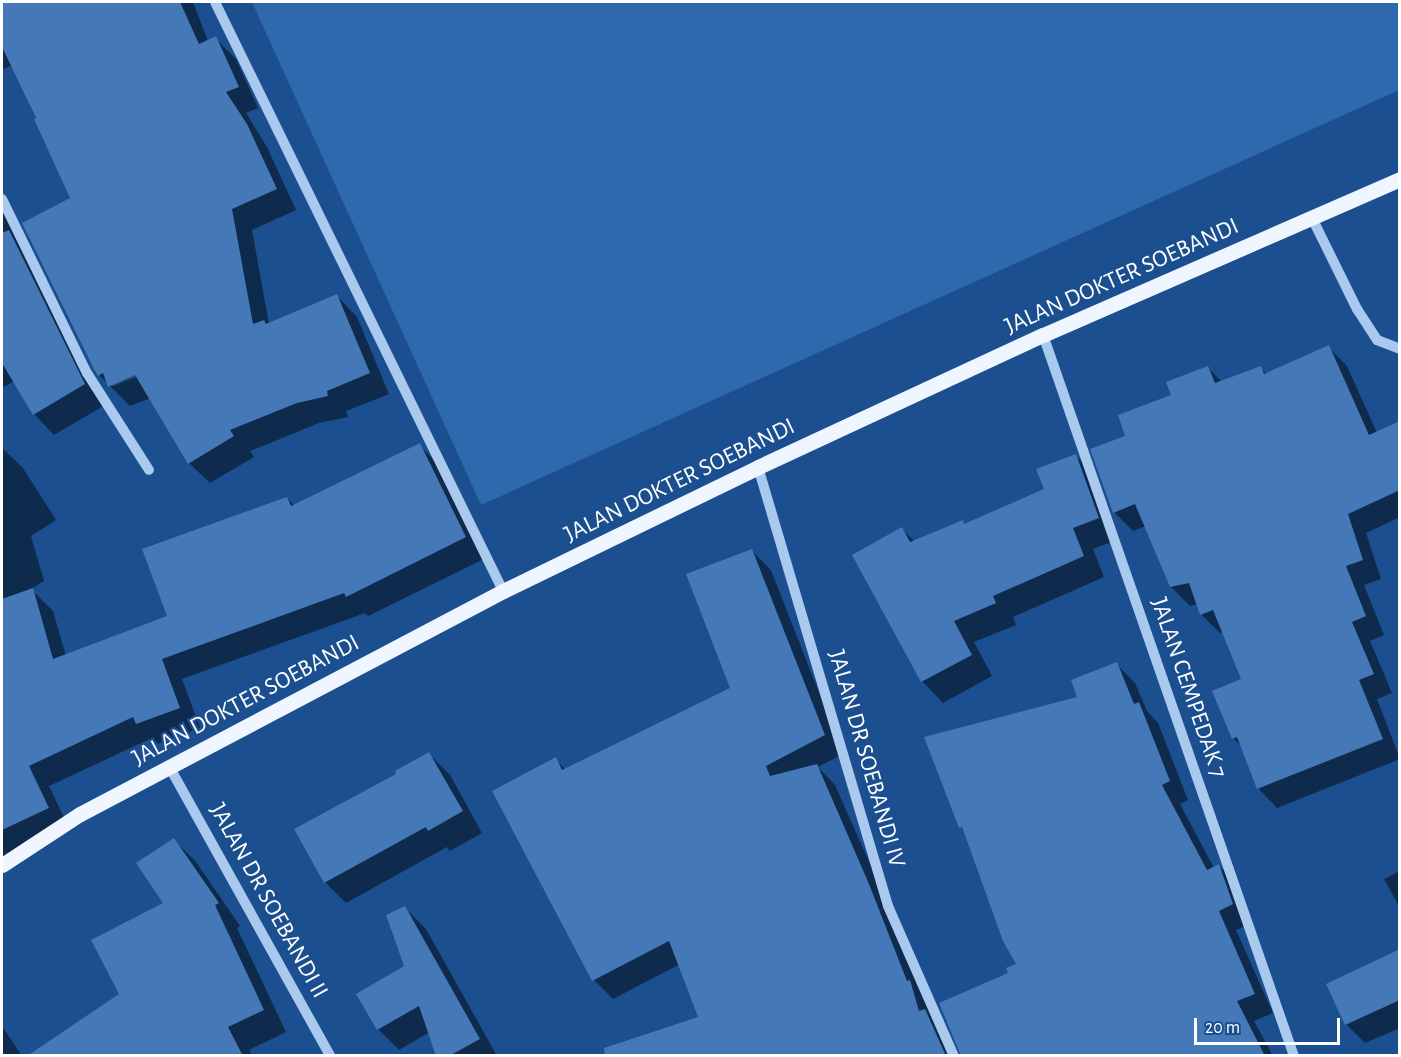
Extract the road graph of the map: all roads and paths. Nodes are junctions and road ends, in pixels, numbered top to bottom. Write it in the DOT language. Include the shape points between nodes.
graph roads {
  1 [pos="214,2"];
  2 [pos="1400,179"];
  3 [pos="2,199"];
  4 [pos="1312,218"];
  5 [pos="1043,335"];
  6 [pos="1400,349"];
  7 [pos="758,467"];
  8 [pos="148,470"];
  9 [pos="503,591"];
  10 [pos="170,768"];
  11 [pos="2,865"];
  12 [pos="330,1056"];
  13 [pos="954,1056"];
  14 [pos="1294,1056"];
  1 -- 9 [label="street"];
  2 -- 4 [label="main road, JALAN DOKTER SOEBANDI"];
  3 -- 8 [label="street" via="87,373"];
  4 -- 5 [label="main road, JALAN DOKTER SOEBANDI"];
  4 -- 6 [label="street" via="1357,309 1377,340"];
  5 -- 7 [label="main road, JALAN DOKTER SOEBANDI"];
  5 -- 14 [label="street, JALAN CEMPEDAK 7"];
  7 -- 9 [label="main road, JALAN DOKTER SOEBANDI"];
  7 -- 13 [label="street, JALAN DR SOEBANDI IV" via="888,906"];
  9 -- 10 [label="main road, JALAN DOKTER SOEBANDI"];
  10 -- 11 [label="main road, JALAN DOKTER SOEBANDI" via="80,814"];
  10 -- 12 [label="street, JALAN DR SOEBANDI II"];
}
